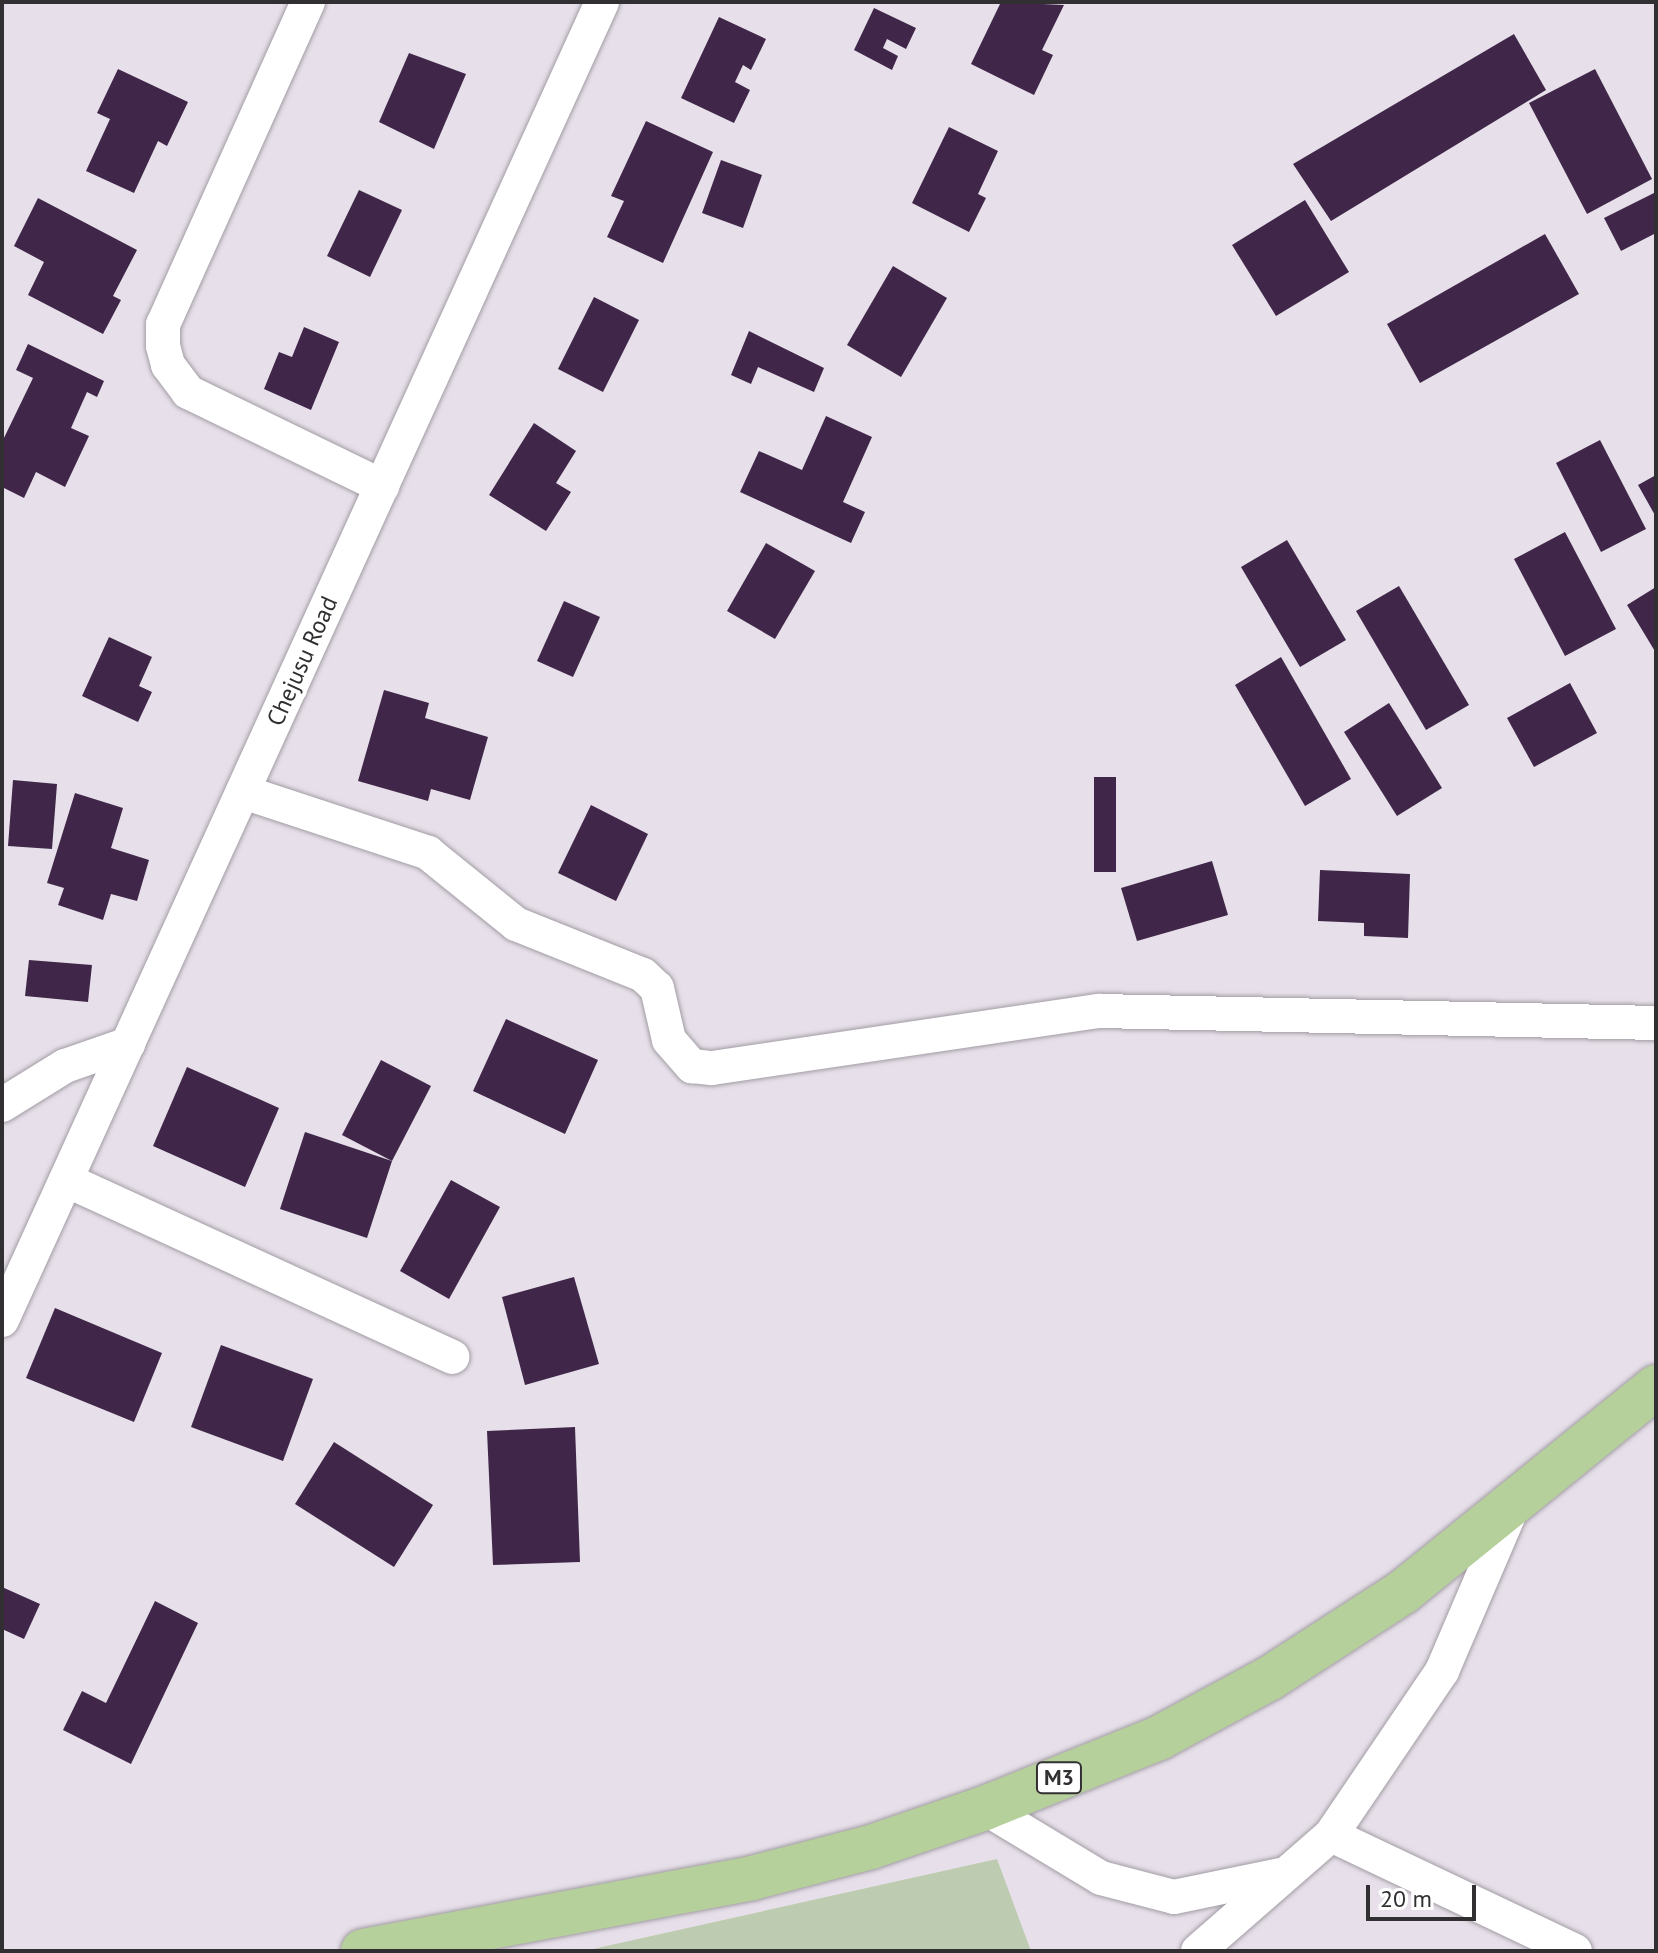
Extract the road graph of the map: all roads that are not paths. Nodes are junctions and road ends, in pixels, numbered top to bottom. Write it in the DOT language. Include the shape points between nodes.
graph roads {
  1 [pos="308,2"];
  2 [pos="602,2"];
  3 [pos="382,486"];
  4 [pos="243,792"];
  5 [pos="1656,1023"];
  6 [pos="128,1044"];
  7 [pos="2,1105"];
  8 [pos="66,1180"];
  9 [pos="2,1320"];
  10 [pos="452,1357"];
  11 [pos="1656,1387"];
  12 [pos="1513,1505"];
  13 [pos="985,1808"];
  14 [pos="1331,1835"];
  15 [pos="1281,1875"];
  16 [pos="363,1951"];
  17 [pos="1198,1951"];
  18 [pos="1575,1951"];
  1 -- 3 [label="street" via="163,324 163,346 168,365 188,392"];
  2 -- 3 [label="street, Chejusu Road"];
  3 -- 4 [label="street, Chejusu Road"];
  4 -- 5 [label="street" via="428,853 516,924 643,975 657,988 669,1040 692,1066 712,1068 1099,1011"];
  4 -- 6 [label="street, Chejusu Road"];
  6 -- 7 [label="street" via="65,1066"];
  6 -- 8 [label="street, Chejusu Road"];
  8 -- 9 [label="street, Chejusu Road"];
  8 -- 10 [label="street"];
  11 -- 12 [label="highway, M3"];
  12 -- 13 [label="highway, M3" via="1403,1592 1270,1678 1159,1738"];
  12 -- 14 [label="street" via="1442,1671"];
  13 -- 15 [label="street" via="1101,1878 1174,1897"];
  13 -- 16 [label="highway, M3" via="871,1847 752,1878"];
  14 -- 15 [label="street"];
  14 -- 18 [label="street"];
  15 -- 17 [label="street"];
}
